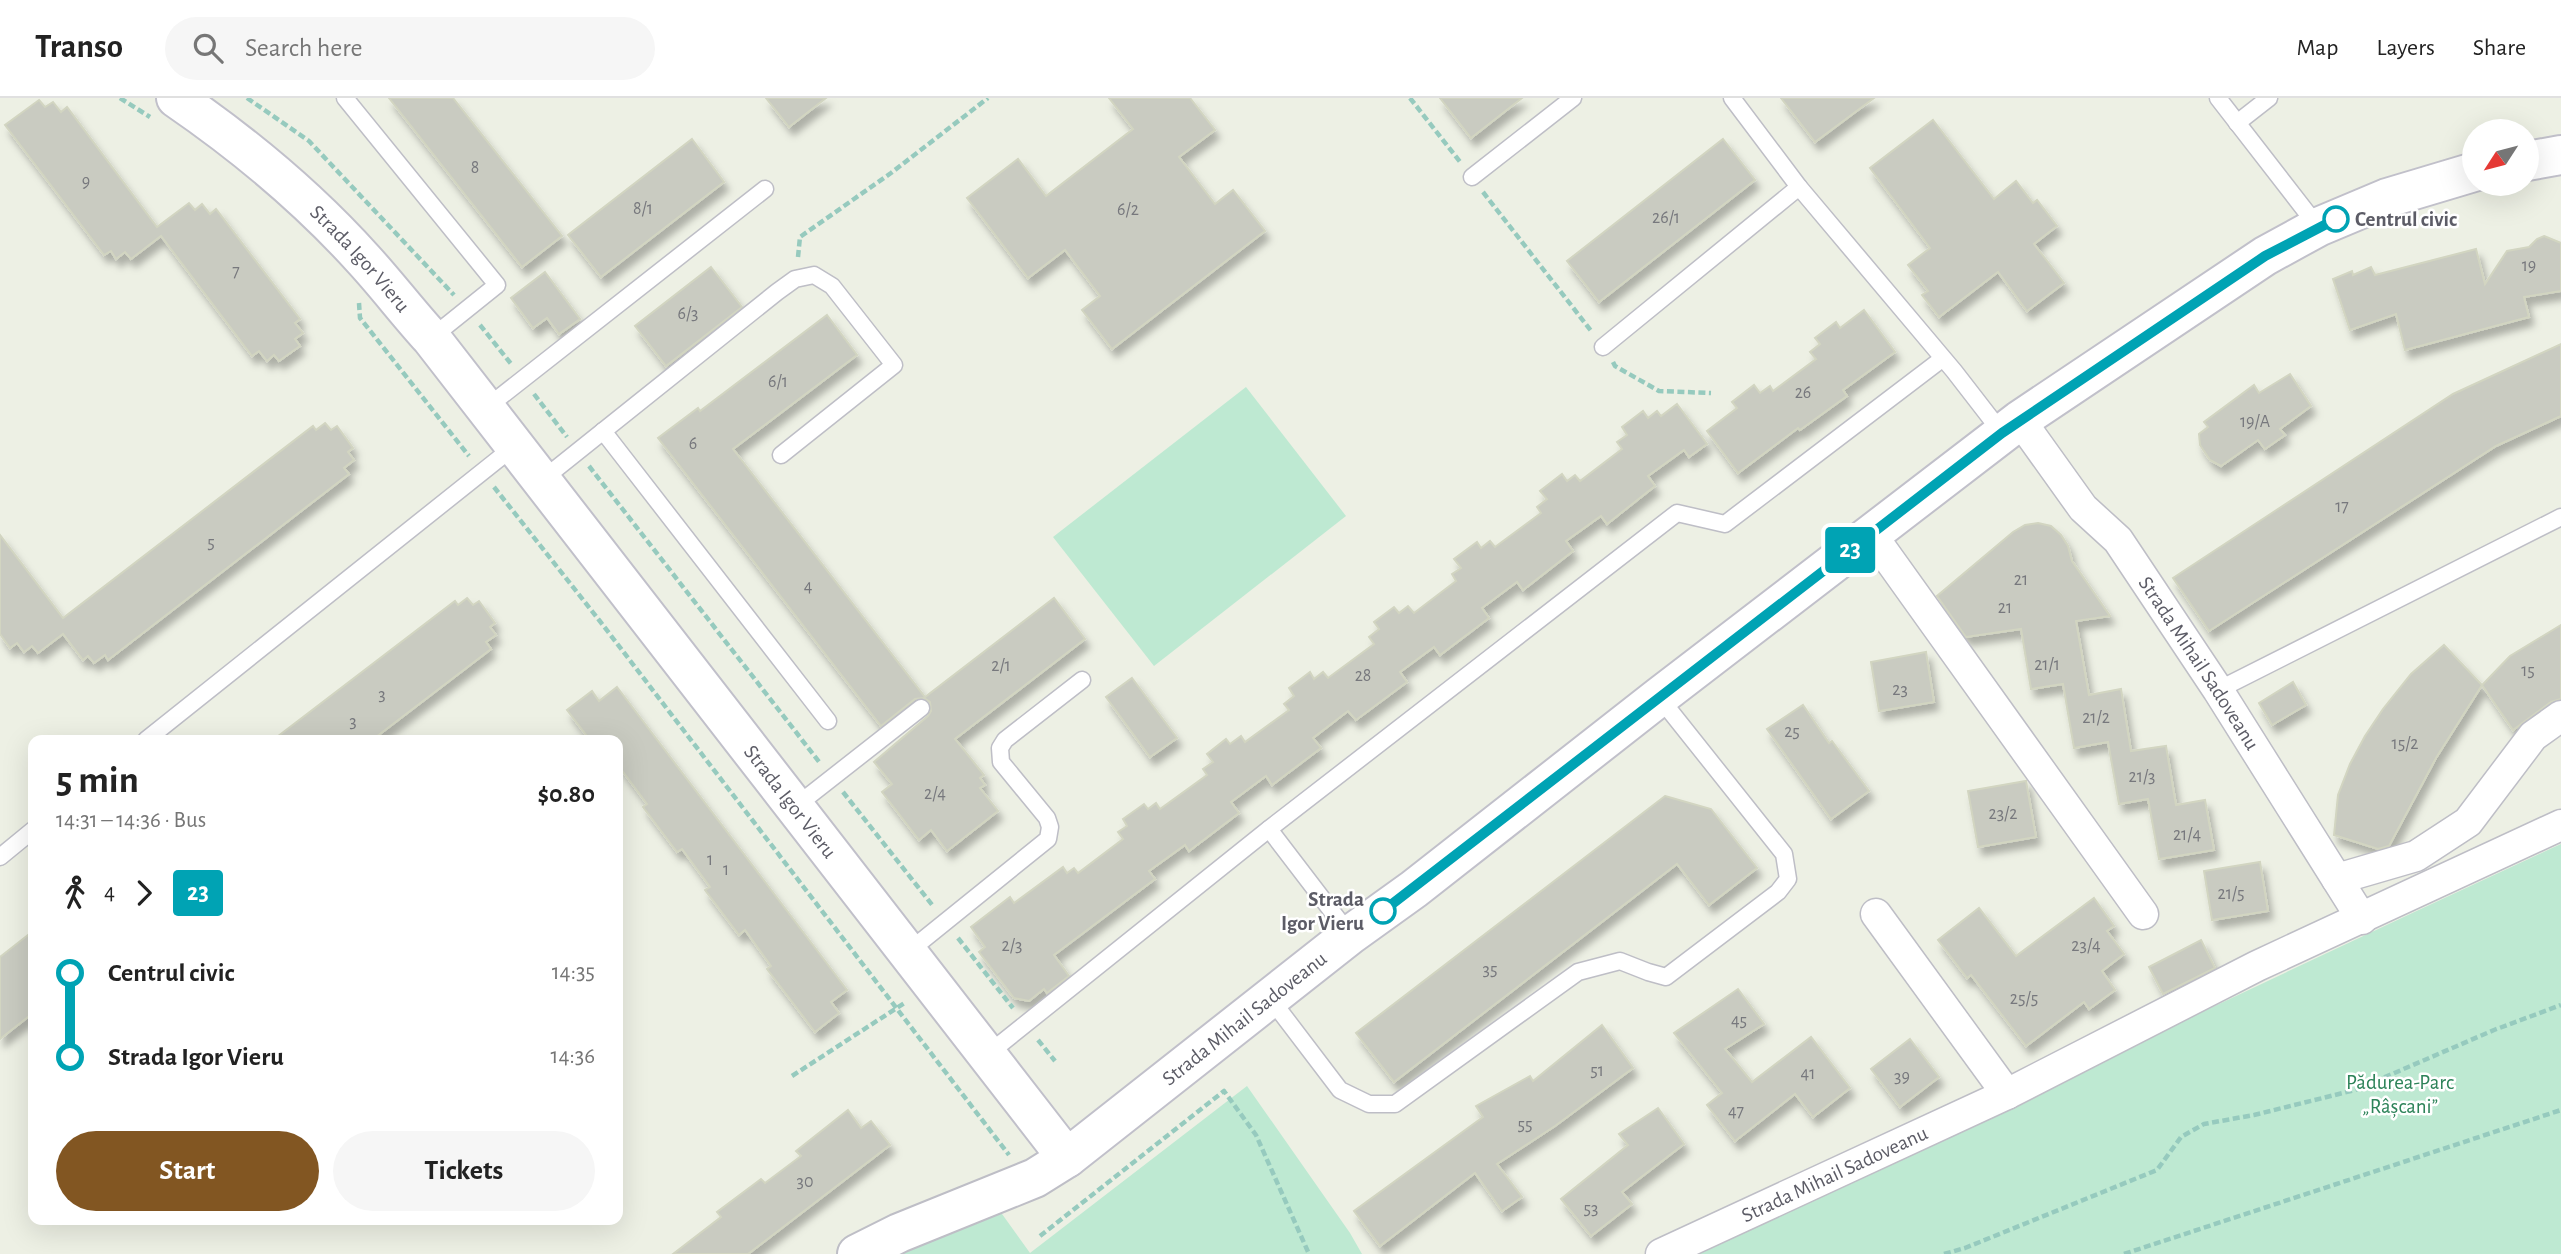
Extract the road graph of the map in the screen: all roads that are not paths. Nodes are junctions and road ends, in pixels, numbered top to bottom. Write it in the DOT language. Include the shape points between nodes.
graph roads {
  1 [pos="176,98"];
  2 [pos="345,98"];
  3 [pos="1573,98"];
  4 [pos="1732,98"];
  5 [pos="2218,98"];
  6 [pos="2269,98"];
  7 [pos="2238,122"];
  8 [pos="2561,155"];
  9 [pos="2539,159"];
  10 [pos="2462,176"];
  11 [pos="1472,177"];
  12 [pos="1799,187"];
  13 [pos="765,189"];
  14 [pos="2318,227"];
  15 [pos="431,338"];
  16 [pos="1603,347"];
  17 [pos="1942,359"];
  18 [pos="486,408"];
  19 [pos="2011,426"];
  20 [pos="603,432"];
  21 [pos="516,445"];
  22 [pos="781,455"];
  23 [pos="542,480"];
  24 [pos="2561,517"];
  25 [pos="1871,534"];
  26 [pos="1082,680"];
  27 [pos="2218,690"];
  28 [pos="1659,697"];
  29 [pos="921,708"];
  30 [pos="2561,716"];
  31 [pos="828,721"];
  32 [pos="152,735"];
  33 [pos="796,806"];
  34 [pos="2561,825"];
  35 [pos="1269,829"];
  36 [pos="28,834"];
  37 [pos="0,857"];
  38 [pos="2337,879"];
  39 [pos="1875,914"];
  40 [pos="2143,914"];
  41 [pos="2362,919"];
  42 [pos="1350,935"];
  43 [pos="908,951"];
  44 [pos="1270,998"];
  45 [pos="988,1054"];
  46 [pos="2007,1094"];
  47 [pos="1067,1158"];
  48 [pos="857,1254"];
  49 [pos="1661,1254"];
  1 -- 15 [label="main road, Strada Igor Vieru" via="246,150 332,228"];
  2 -- 15 [label="lane" via="497,285"];
  3 -- 11 [label="lane"];
  4 -- 12 [label="lane"];
  5 -- 7 [label="lane"];
  6 -- 7 [label="lane"];
  7 -- 14 [label="lane"];
  8 -- 9 [label="main road"];
  10 -- 14 [label="main road, Strada Mihail Sadoveanu" via="2387,198"];
  12 -- 16 [label="lane"];
  12 -- 17 [label="lane"];
  13 -- 18 [label="lane"];
  14 -- 19 [label="main road, Strada Mihail Sadoveanu" via="2265,256"];
  15 -- 18 [label="main road, Strada Igor Vieru"];
  17 -- 19 [label="lane"];
  17 -- 35 [label="lane" via="1725,524 1677,513"];
  18 -- 21 [label="main road, Strada Igor Vieru"];
  19 -- 25 [label="main road, Strada Mihail Sadoveanu"];
  19 -- 27 [label="street, Strada Mihail Sadoveanu" via="2083,508 2118,540"];
  20 -- 22 [label="lane" via="796,279 814,275 832,286 894,365"];
  20 -- 23 [label="lane"];
  20 -- 31 [label="lane"];
  21 -- 23 [label="main road, Strada Igor Vieru"];
  21 -- 32 [label="lane"];
  23 -- 33 [label="main road, Strada Igor Vieru"];
  24 -- 27 [label="lane"];
  25 -- 28 [label="main road, Strada Mihail Sadoveanu"];
  25 -- 40 [label="street"];
  26 -- 43 [label="lane" via="1000,748 1000,762 1047,818 1048,839"];
  27 -- 38 [label="street, Strada Mihail Sadoveanu"];
  28 -- 42 [label="main road, Strada Mihail Sadoveanu"];
  28 -- 44 [label="lane" via="1784,854 1788,878 1778,892 1666,977 1620,961 1578,972 1395,1104 1369,1104 1339,1090"];
  29 -- 33 [label="lane"];
  30 -- 38 [label="street" via="2533,736 2468,822 2416,856"];
  33 -- 43 [label="main road, Strada Igor Vieru"];
  34 -- 41 [label="street, Strada Mihail Sadoveanu"];
  35 -- 42 [label="lane"];
  35 -- 45 [label="lane"];
  36 -- 37 [label="lane"];
  38 -- 41 [label="street, Strada Mihail Sadoveanu"];
  39 -- 46 [label="street"];
  41 -- 46 [label="street, Strada Mihail Sadoveanu" via="2257,965"];
  42 -- 44 [label="main road, Strada Mihail Sadoveanu"];
  43 -- 45 [label="main road, Strada Igor Vieru"];
  44 -- 47 [label="main road, Strada Mihail Sadoveanu"];
  45 -- 47 [label="main road, Strada Igor Vieru"];
  46 -- 49 [label="street, Strada Mihail Sadoveanu"];
  47 -- 48 [label="main road, Strada Mihail Sadoveanu" via="1035,1178"];
}
